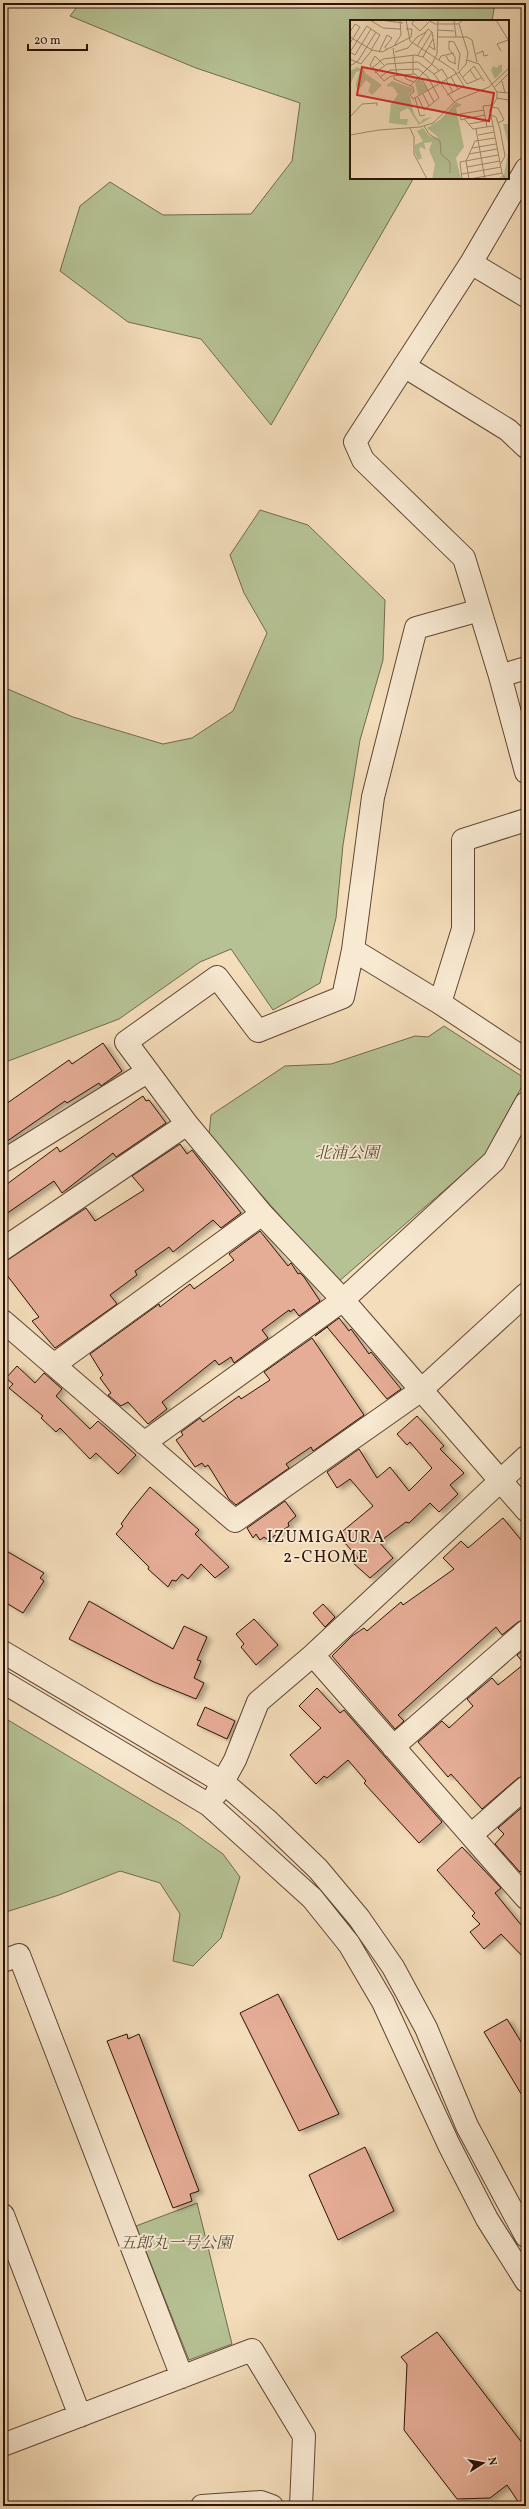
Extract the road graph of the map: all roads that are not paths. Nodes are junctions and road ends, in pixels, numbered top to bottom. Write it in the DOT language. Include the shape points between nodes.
graph roads {
  1 [pos="526,169"];
  2 [pos="471,263"];
  3 [pos="526,296"];
  4 [pos="404,366"];
  5 [pos="526,447"];
  6 [pos="480,610"];
  7 [pos="526,668"];
  8 [pos="500,676"];
  9 [pos="526,772"];
  10 [pos="526,820"];
  11 [pos="353,950"];
  12 [pos="440,1003"];
  13 [pos="526,1060"];
  14 [pos="147,1072"];
  15 [pos="526,1103"];
  16 [pos="187,1124"];
  17 [pos="3,1161"];
  18 [pos="262,1214"];
  19 [pos="3,1249"];
  20 [pos="526,1294"];
  21 [pos="343,1300"];
  22 [pos="3,1321"];
  23 [pos="55,1364"];
  24 [pos="420,1391"];
  25 [pos="144,1443"];
  26 [pos="526,1457"];
  27 [pos="500,1480"];
  28 [pos="526,1510"];
  29 [pos="526,1631"];
  30 [pos="3,1652"];
  31 [pos="313,1655"];
  32 [pos="3,1682"];
  33 [pos="393,1748"];
  34 [pos="224,1783"];
  35 [pos="526,1787"];
  36 [pos="209,1805"];
  37 [pos="471,1835"];
  38 [pos="526,1898"];
  39 [pos="3,1961"];
  40 [pos="3,2215"];
  41 [pos="526,2236"];
  42 [pos="526,2281"];
  43 [pos="182,2377"];
  44 [pos="80,2416"];
  45 [pos="3,2445"];
  46 [pos="265,2505"];
  47 [pos="202,2506"];
  48 [pos="301,2506"];
  1 -- 2 [label="street"];
  2 -- 3 [label="street"];
  2 -- 4 [label="street"];
  4 -- 5 [label="street" via="508,430"];
  4 -- 6 [label="street" via="355,442 363,460 464,558"];
  6 -- 8 [label="street"];
  6 -- 11 [label="street" via="416,628 373,797"];
  7 -- 8 [label="street"];
  8 -- 9 [label="street"];
  10 -- 12 [label="street" via="463,840 463,929"];
  11 -- 12 [label="street"];
  11 -- 14 [label="street" via="342,997 258,1031 216,977 126,1042"];
  12 -- 13 [label="street"];
  14 -- 16 [label="street"];
  14 -- 17 [label="street"];
  15 -- 21 [label="street" via="494,1161"];
  16 -- 18 [label="street"];
  16 -- 19 [label="street"];
  18 -- 21 [label="street"];
  18 -- 23 [label="street"];
  20 -- 24 [label="street"];
  21 -- 24 [label="street"];
  21 -- 25 [label="street"];
  22 -- 23 [label="street"];
  23 -- 25 [label="street"];
  24 -- 25 [label="street" via="235,1520"];
  24 -- 27 [label="street"];
  26 -- 27 [label="street"];
  27 -- 28 [label="street"];
  27 -- 31 [label="street"];
  29 -- 33 [label="street"];
  30 -- 34 [label="street"];
  31 -- 33 [label="street"];
  31 -- 34 [label="street" via="258,1702"];
  32 -- 36 [label="street"];
  33 -- 37 [label="street"];
  34 -- 36 [label="street"];
  34 -- 41 [label="street" via="318,1869 359,1918 393,1967 426,2028 467,2126"];
  35 -- 37 [label="street"];
  36 -- 42 [label="street" via="312,1898 349,1944 384,2002 449,2145 487,2218"];
  37 -- 38 [label="street"];
  39 -- 43 [label="street" via="19,1955"];
  40 -- 44 [label="street"];
  43 -- 44 [label="street"];
  43 -- 48 [label="street" via="252,2350 304,2436"];
  44 -- 45 [label="street"];
  46 -- 47 [label="street"];
}
